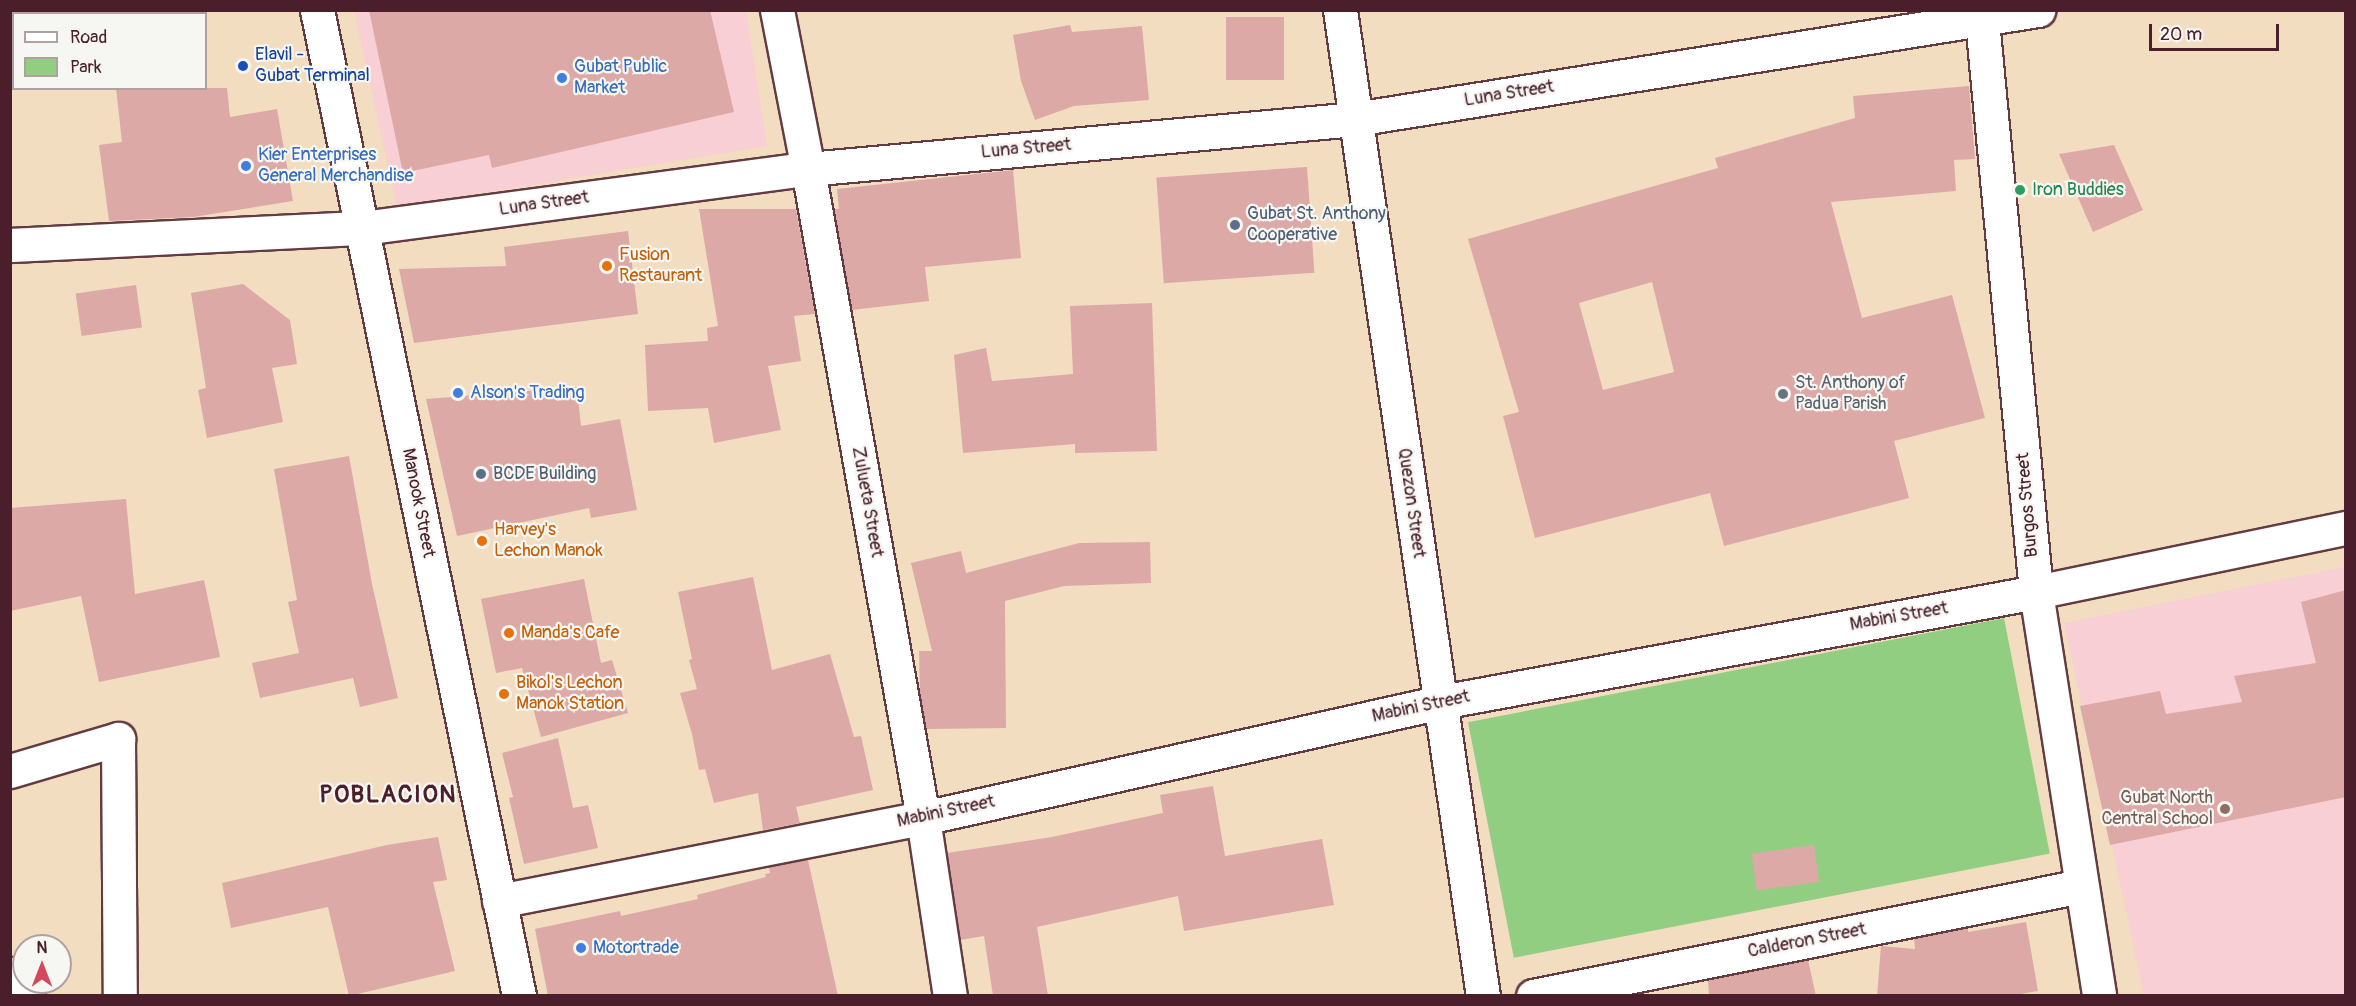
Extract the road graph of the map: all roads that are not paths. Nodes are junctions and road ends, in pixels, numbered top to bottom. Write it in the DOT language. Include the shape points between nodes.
graph roads {
  1 [pos="317,10"];
  2 [pos="777,10"];
  3 [pos="1340,10"];
  4 [pos="2038,10"];
  5 [pos="1981,14"];
  6 [pos="1355,119"];
  7 [pos="808,169"];
  8 [pos="363,228"];
  9 [pos="10,245"];
  10 [pos="2346,528"];
  11 [pos="2036,592"];
  12 [pos="1441,702"];
  13 [pos="10,771"];
  14 [pos="923,818"];
  15 [pos="2081,886"];
  16 [pos="499,901"];
  17 [pos="10,974"];
  18 [pos="28,996"];
  19 [pos="120,996"];
  20 [pos="519,996"];
  21 [pos="950,996"];
  22 [pos="1483,996"];
  23 [pos="1533,996"];
  24 [pos="2099,996"];
  1 -- 8 [label="street, Manook Street"];
  2 -- 7 [label="street, Zulueta Street"];
  3 -- 6 [label="street, Quezon Street"];
  4 -- 5 [label="street, Luna Street"];
  5 -- 6 [label="street, Luna Street"];
  5 -- 11 [label="street, Burgos Street"];
  6 -- 7 [label="street, Luna Street"];
  6 -- 12 [label="street, Quezon Street"];
  7 -- 8 [label="street, Luna Street"];
  7 -- 14 [label="street, Zulueta Street"];
  8 -- 9 [label="street, Luna Street"];
  8 -- 16 [label="street, Manook Street"];
  10 -- 11 [label="street, Mabini Street"];
  11 -- 12 [label="street, Mabini Street"];
  11 -- 15 [label="street, Burgos Street"];
  12 -- 14 [label="street, Mabini Street"];
  12 -- 22 [label="street, Quezon Street"];
  13 -- 19 [label="street" via="118,740"];
  14 -- 16 [label="street, Mabini Street"];
  14 -- 21 [label="street, Zulueta Street"];
  15 -- 23 [label="street, Calderon Street"];
  15 -- 24 [label="street, Burgos Street"];
  16 -- 20 [label="street, Manook Street"];
  17 -- 18 [label="street"];
}
